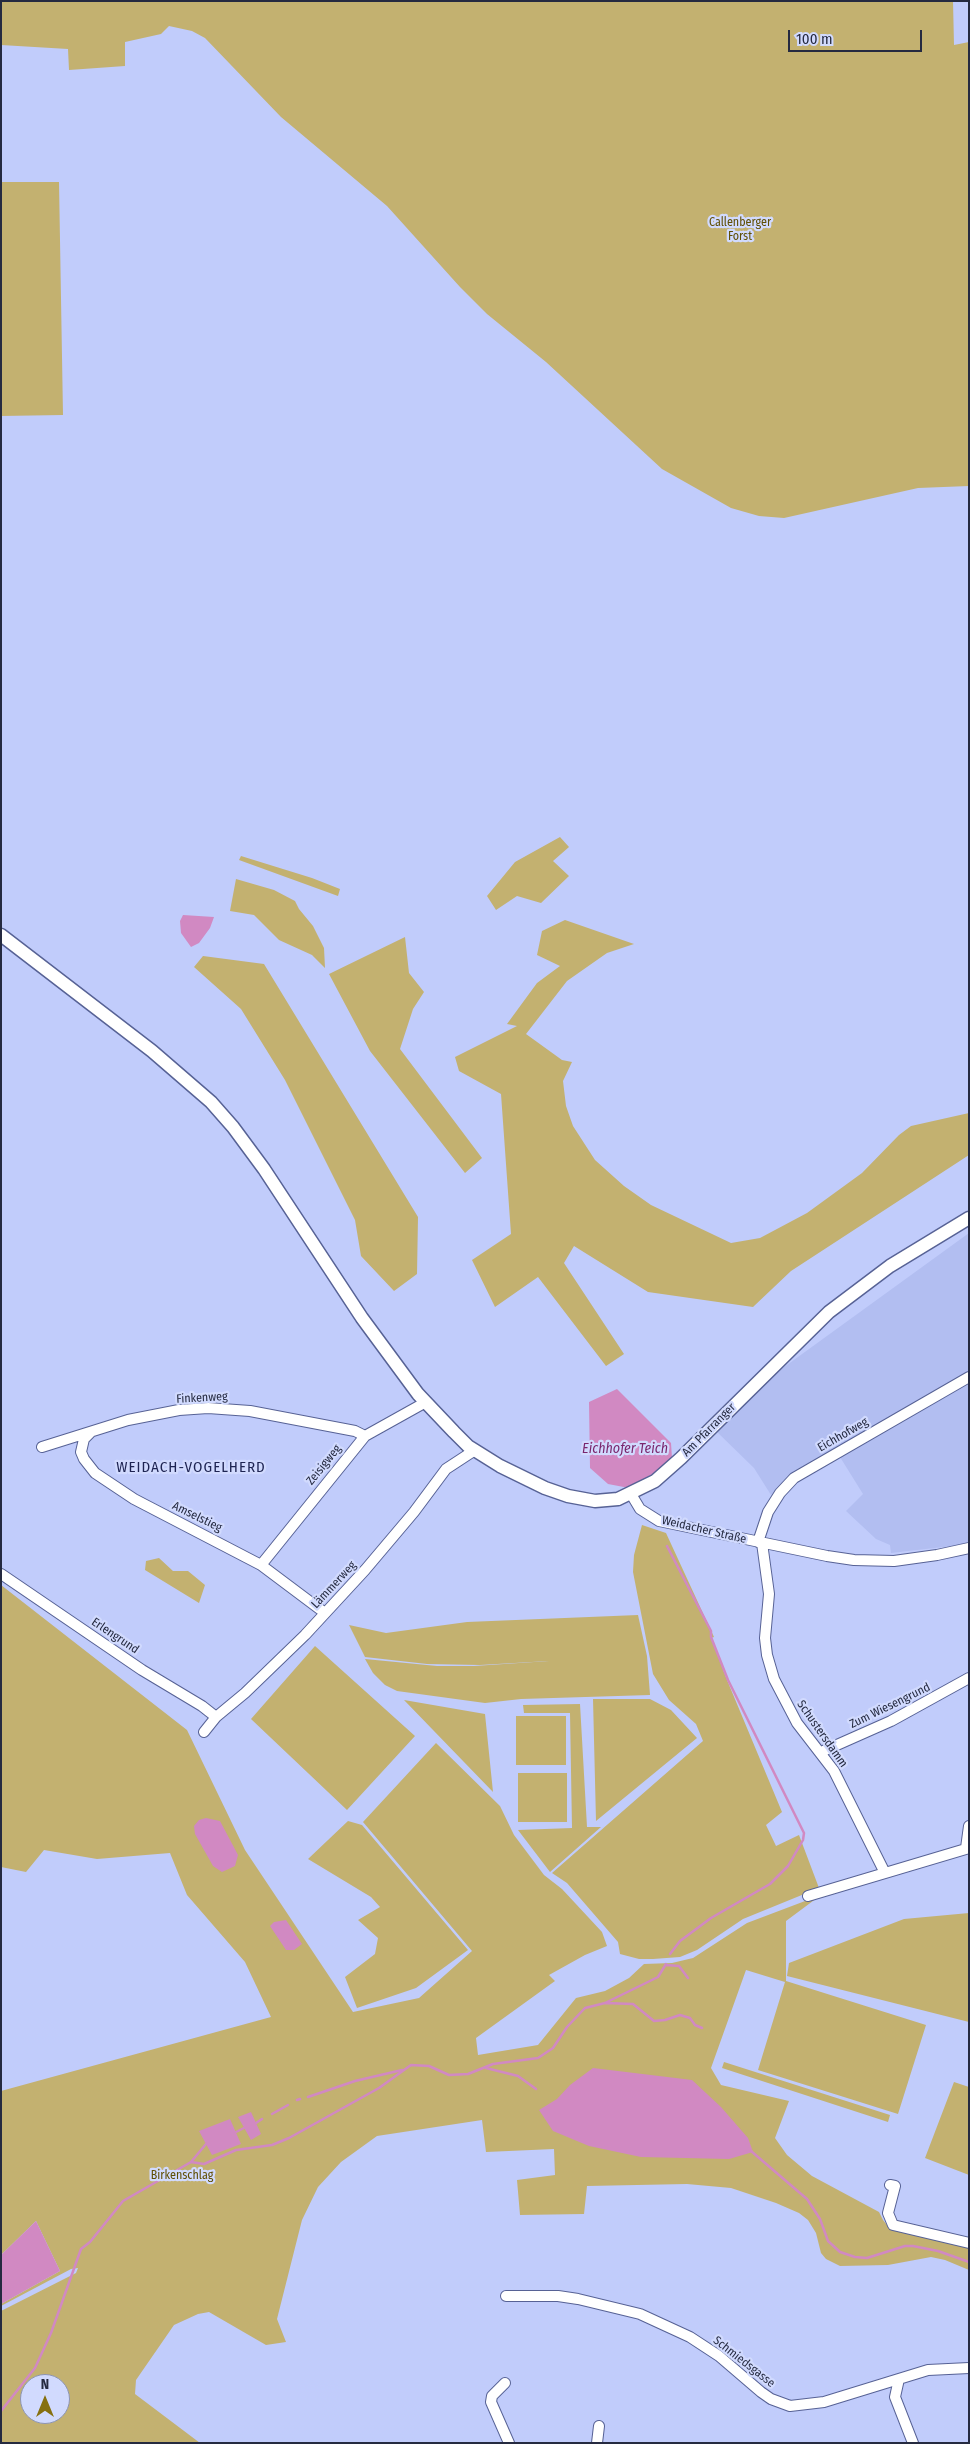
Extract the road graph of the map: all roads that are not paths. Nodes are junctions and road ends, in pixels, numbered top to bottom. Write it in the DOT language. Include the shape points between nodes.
graph roads {
  1 [pos="1,935"];
  2 [pos="969,1218"];
  3 [pos="969,1377"];
  4 [pos="426,1402"];
  5 [pos="90,1433"];
  6 [pos="365,1436"];
  7 [pos="42,1447"];
  8 [pos="475,1450"];
  9 [pos="631,1494"];
  10 [pos="760,1543"];
  11 [pos="969,1548"];
  12 [pos="261,1565"];
  13 [pos="1,1574"];
  14 [pos="325,1613"];
  15 [pos="969,1678"];
  16 [pos="216,1717"];
  17 [pos="204,1732"];
  18 [pos="821,1752"];
  19 [pos="969,1826"];
  20 [pos="967,1848"];
  21 [pos="885,1873"];
  22 [pos="808,1896"];
  23 [pos="890,2184"];
  24 [pos="969,2243"];
  25 [pos="506,2296"];
  26 [pos="969,2368"];
  27 [pos="899,2379"];
  28 [pos="505,2383"];
  29 [pos="598,2426"];
  30 [pos="509,2443"];
  31 [pos="597,2443"];
  32 [pos="913,2443"];
  1 -- 4 [label="main road" via="152,1051 212,1102 253,1153 334,1278"];
  2 -- 9 [label="main road, Am Pfarranger" via="859,1288 816,1324 681,1458 655,1481"];
  3 -- 10 [label="street, Eichhofweg" via="794,1478 768,1512"];
  4 -- 6 [label="street, Zeisigweg"];
  4 -- 8 [label="main road"];
  5 -- 6 [label="street, Finkenweg" via="153,1414 230,1408 355,1431"];
  5 -- 7 [label="street, Finkenweg"];
  5 -- 12 [label="street, Amselstieg" via="84,1439 81,1452 95,1473 134,1500"];
  6 -- 12 [label="street, Zeisigweg"];
  8 -- 9 [label="main road" via="526,1480 568,1496 603,1502"];
  8 -- 14 [label="street, Lämmerweg" via="446,1470 392,1540"];
  9 -- 10 [label="street, Weidacher Straße" via="640,1509 654,1519"];
  10 -- 11 [label="street, Weidacher Straße" via="867,1561 906,1560"];
  10 -- 18 [label="street, Schustersdamm" via="769,1594 765,1638 774,1679 797,1722"];
  12 -- 14 [label="street, Amselstieg"];
  13 -- 16 [label="street, Erlengrund"];
  14 -- 16 [label="street, Lämmerweg" via="245,1694"];
  15 -- 18 [label="street, Zum Wiesengrund" via="891,1721"];
  16 -- 17 [label="street, Lämmerweg"];
  18 -- 21 [label="street, Schustersdamm" via="834,1771"];
  19 -- 20 [label="street"];
  20 -- 21 [label="street"];
  21 -- 22 [label="street"];
  23 -- 24 [label="street" via="895,2186 888,2213 892,2225"];
  25 -- 27 [label="street, Schmiedsgasse" via="571,2298 640,2314 690,2337 719,2356 766,2396 790,2406 824,2402"];
  26 -- 27 [label="street, Schmiedsgasse" via="928,2370"];
  27 -- 32 [label="street" via="895,2397"];
  28 -- 30 [label="street" via="492,2396 491,2402"];
  29 -- 31 [label="street"];
}
